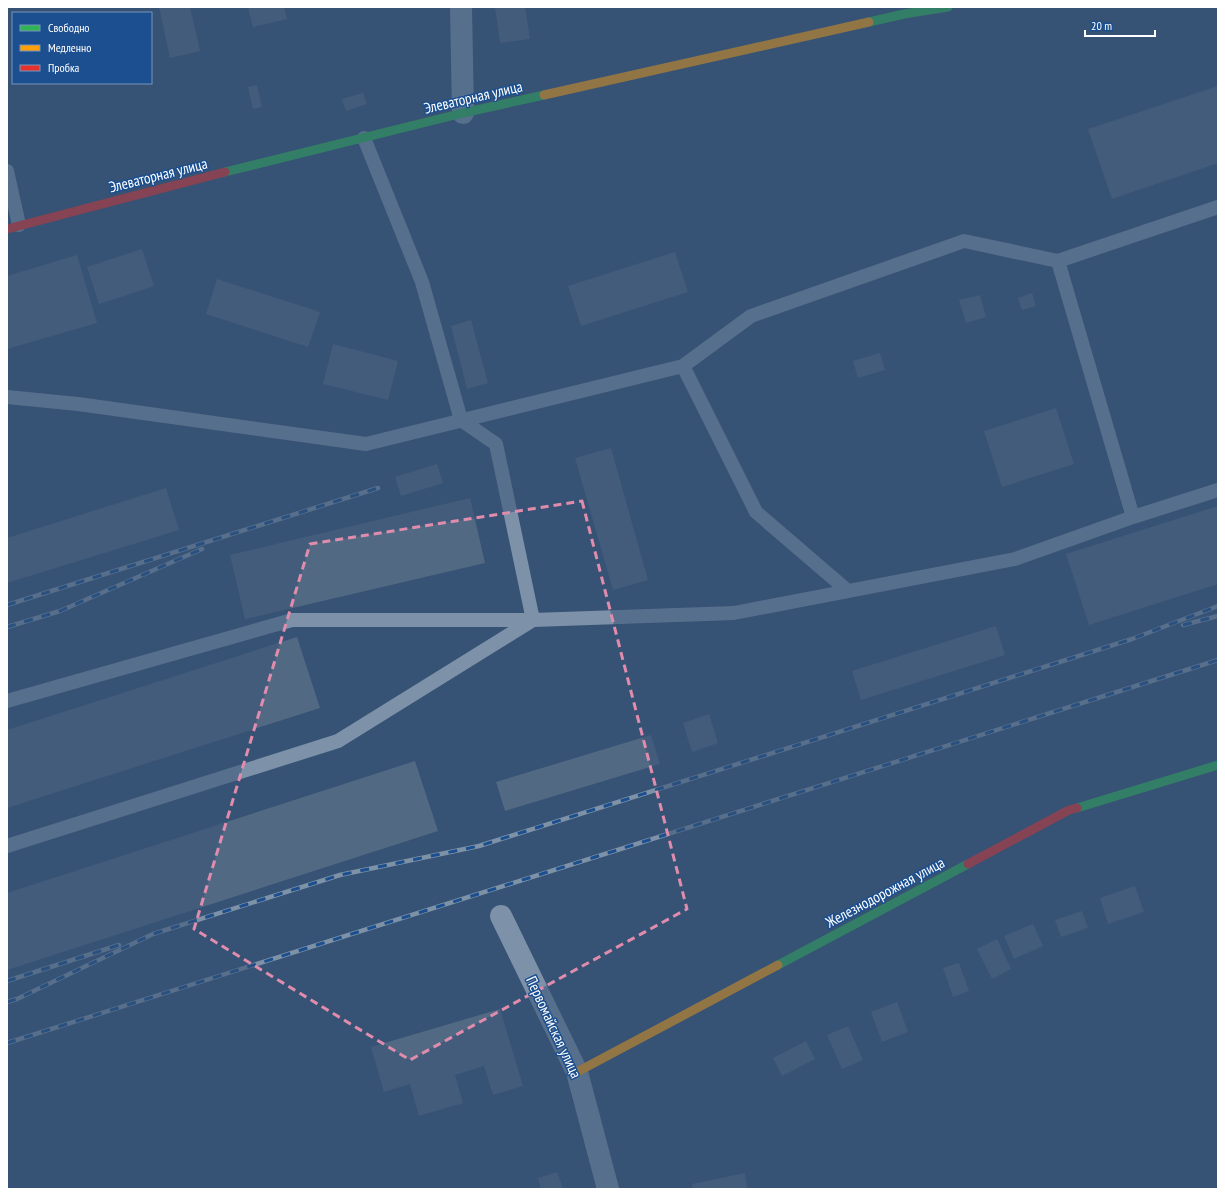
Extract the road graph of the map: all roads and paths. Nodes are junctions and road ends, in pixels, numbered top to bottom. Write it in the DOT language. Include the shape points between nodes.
graph roads {
  1 [pos="461,7"];
  2 [pos="948,7"];
  3 [pos="463,113"];
  4 [pos="364,138"];
  5 [pos="7,171"];
  6 [pos="1218,207"];
  7 [pos="13,227"];
  8 [pos="1058,261"];
  9 [pos="683,366"];
  10 [pos="7,397"];
  11 [pos="460,420"];
  12 [pos="1218,490"];
  13 [pos="1133,518"];
  14 [pos="848,591"];
  15 [pos="532,620"];
  16 [pos="7,701"];
  17 [pos="1218,765"];
  18 [pos="7,846"];
  19 [pos="501,916"];
  20 [pos="577,1072"];
  21 [pos="608,1189"];
  1 -- 3 [label="street"];
  2 -- 3 [label="street, Элеваторная улица" via="896,16"];
  3 -- 4 [label="street, Элеваторная улица"];
  4 -- 7 [label="street, Элеваторная улица"];
  4 -- 11 [label="lane" via="422,282"];
  5 -- 7 [label="lane"];
  6 -- 8 [label="lane"];
  8 -- 9 [label="lane" via="964,241 752,316"];
  8 -- 13 [label="lane"];
  9 -- 11 [label="lane"];
  9 -- 14 [label="lane" via="756,512"];
  10 -- 11 [label="lane" via="78,404 366,444"];
  11 -- 15 [label="lane" via="496,444"];
  12 -- 13 [label="lane"];
  13 -- 14 [label="lane" via="1015,559"];
  14 -- 15 [label="lane" via="734,613"];
  15 -- 16 [label="lane" via="292,620"];
  15 -- 18 [label="lane" via="338,741"];
  17 -- 20 [label="street, Железнодорожная улица" via="1069,810"];
  19 -- 20 [label="street, Первомайская улица"];
  20 -- 21 [label="street, Первомайская улица"];
}
